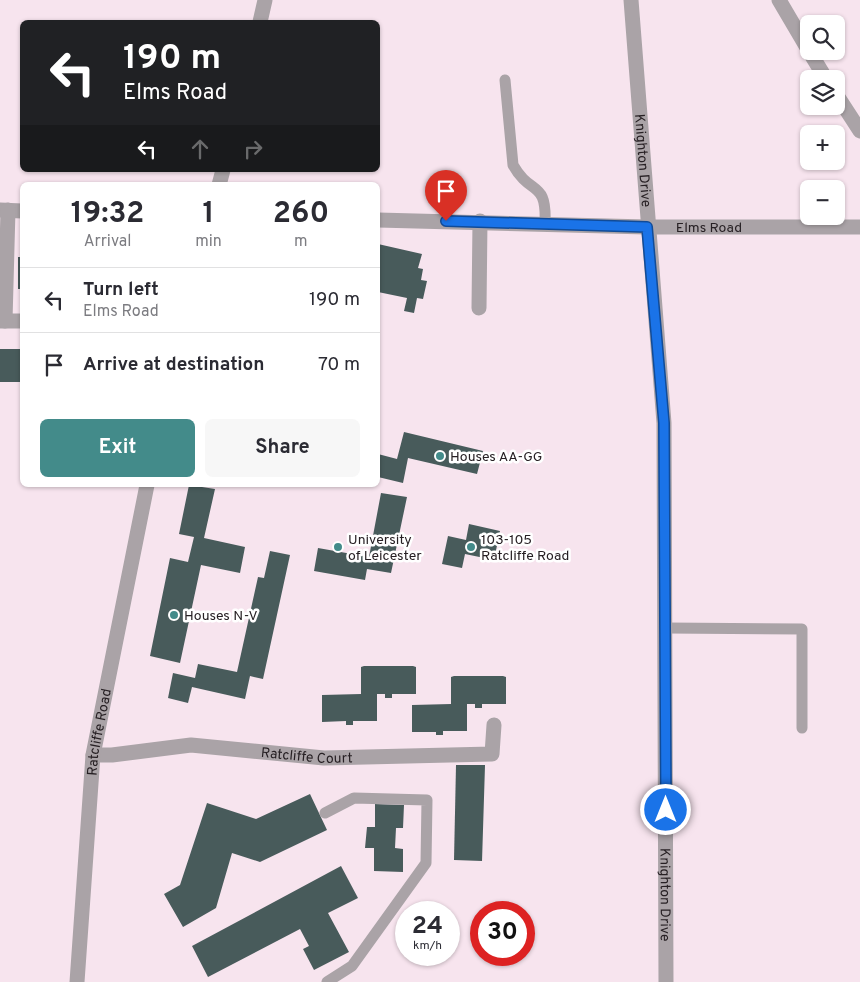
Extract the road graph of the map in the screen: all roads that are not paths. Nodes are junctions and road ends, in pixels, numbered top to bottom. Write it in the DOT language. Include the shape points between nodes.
graph roads {
  1 [pos="265,0"];
  2 [pos="631,0"];
  3 [pos="779,0"];
  4 [pos="260,20"];
  5 [pos="800,36"];
  6 [pos="505,80"];
  7 [pos="845,108"];
  8 [pos="860,131"];
  9 [pos="10,210"];
  10 [pos="380,220"];
  11 [pos="480,221"];
  12 [pos="545,224"];
  13 [pos="647,227"];
  14 [pos="860,227"];
  15 [pos="479,308"];
  16 [pos="2,321"];
  17 [pos="20,322"];
  18 [pos="147,487"];
  19 [pos="666,628"];
  20 [pos="494,724"];
  21 [pos="802,728"];
  22 [pos="93,755"];
  23 [pos="325,812"];
  24 [pos="77,982"];
  25 [pos="327,982"];
  26 [pos="666,982"];
  1 -- 4 [label="street"];
  2 -- 13 [label="street, Knighton Drive"];
  3 -- 5 [label="street"];
  6 -- 12 [label="lane" via="513,165 519,176 542,194"];
  7 -- 8 [label="street"];
  9 -- 16 [label="street"];
  10 -- 11 [label="street, Elms Road"];
  11 -- 12 [label="street, Elms Road"];
  11 -- 15 [label="street"];
  12 -- 13 [label="street, Elms Road"];
  13 -- 14 [label="street, Elms Road"];
  13 -- 19 [label="street, Knighton Drive" via="664,423"];
  16 -- 17 [label="street"];
  18 -- 22 [label="street, Ratcliffe Road"];
  19 -- 21 [label="lane" via="802,629"];
  19 -- 26 [label="street, Knighton Drive"];
  20 -- 22 [label="street, Ratcliffe Court" via="492,754 324,758 191,745 112,756"];
  22 -- 24 [label="street, Ratcliffe Road"];
  23 -- 25 [label="lane" via="354,798 427,800 426,863 352,966"];
}
